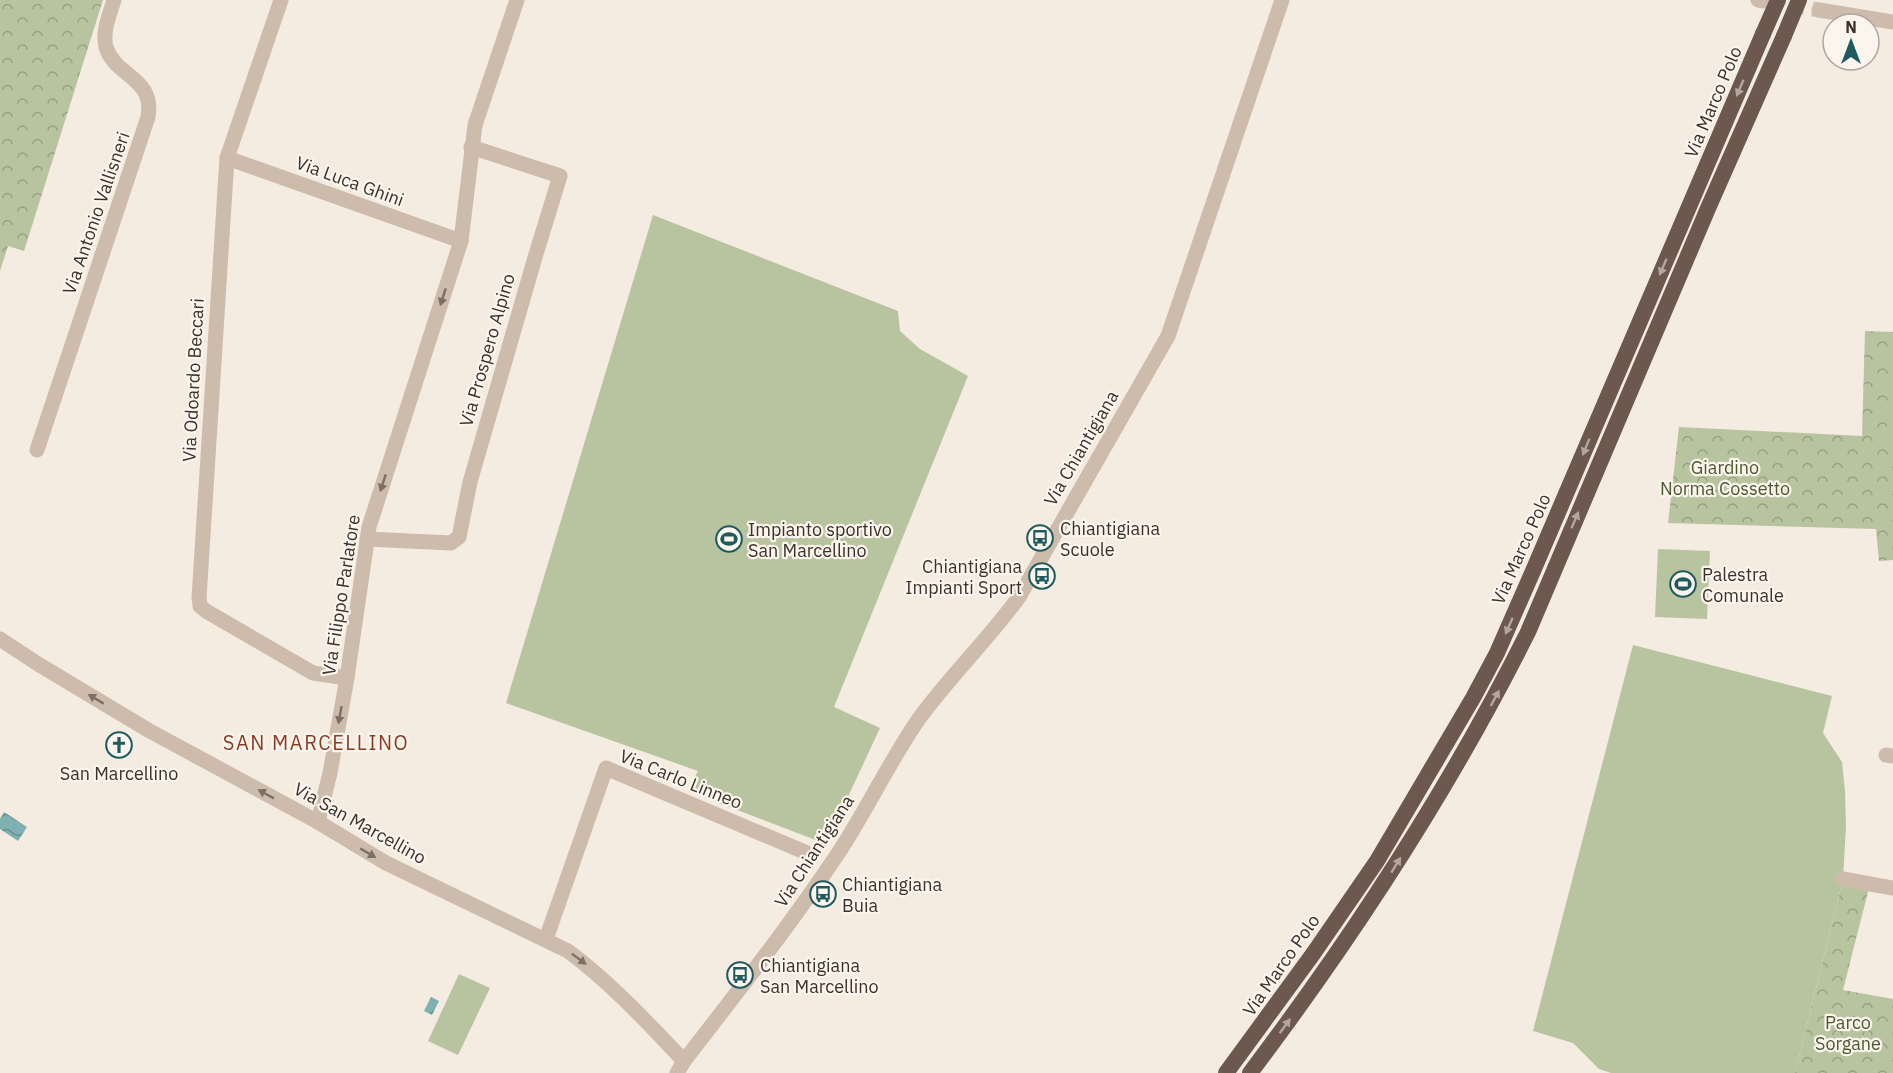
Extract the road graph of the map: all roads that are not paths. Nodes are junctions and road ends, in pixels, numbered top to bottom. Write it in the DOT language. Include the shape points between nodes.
graph roads {
  1 [pos="114,0"];
  2 [pos="281,0"];
  3 [pos="517,0"];
  4 [pos="1282,0"];
  5 [pos="1767,0"];
  6 [pos="1799,0"];
  7 [pos="1819,10"];
  8 [pos="1893,22"];
  9 [pos="471,147"];
  10 [pos="227,158"];
  11 [pos="461,241"];
  12 [pos="37,450"];
  13 [pos="367,539"];
  14 [pos="0,639"];
  15 [pos="347,678"];
  16 [pos="318,822"];
  17 [pos="807,854"];
  18 [pos="1843,879"];
  19 [pos="1893,888"];
  20 [pos="546,939"];
  21 [pos="681,1067"];
  22 [pos="1226,1073"];
  23 [pos="1250,1073"];
  1 -- 12 [label="street, Via Antonio Vallisneri" via="106,45 113,60 143,88 150,101 148,117"];
  2 -- 10 [label="street, Via Odoardo Beccari"];
  3 -- 9 [label="street, Via Filippo Parlatore" via="483,96"];
  4 -- 21 [label="street, Via Chiantigiana" via="1168,336 1019,597 928,707 841,849 784,932"];
  5 -- 22 [label="highway, Via Marco Polo, one-way, bridge" via="1763,34 1497,653 1377,861"];
  23 -- 6 [label="highway, Via Marco Polo, one-way, bridge" via="1326,971 1392,871 1494,701 1528,632"];
  7 -- 8 [label="street"];
  9 -- 11 [label="street, Via Filippo Parlatore"];
  9 -- 13 [label="street, Via Prospero Alpino" via="560,176 470,482 459,537 451,543"];
  10 -- 11 [label="street, Via Luca Ghini"];
  10 -- 15 [label="street, Via Odoardo Beccari" via="200,606 313,673"];
  11 -- 13 [label="street, Via Filippo Parlatore, one-way"];
  13 -- 15 [label="street, Via Filippo Parlatore"];
  16 -- 14 [label="street, Via San Marcellino, one-way" via="148,730"];
  15 -- 16 [label="street, Via Filippo Parlatore, one-way"];
  16 -- 20 [label="street, Via San Marcellino, one-way" via="386,863"];
  17 -- 20 [label="street, Via Carlo Linneo" via="606,768"];
  18 -- 19 [label="street"];
  20 -- 21 [label="street, Via San Marcellino, one-way" via="588,966 631,1006"];
}
